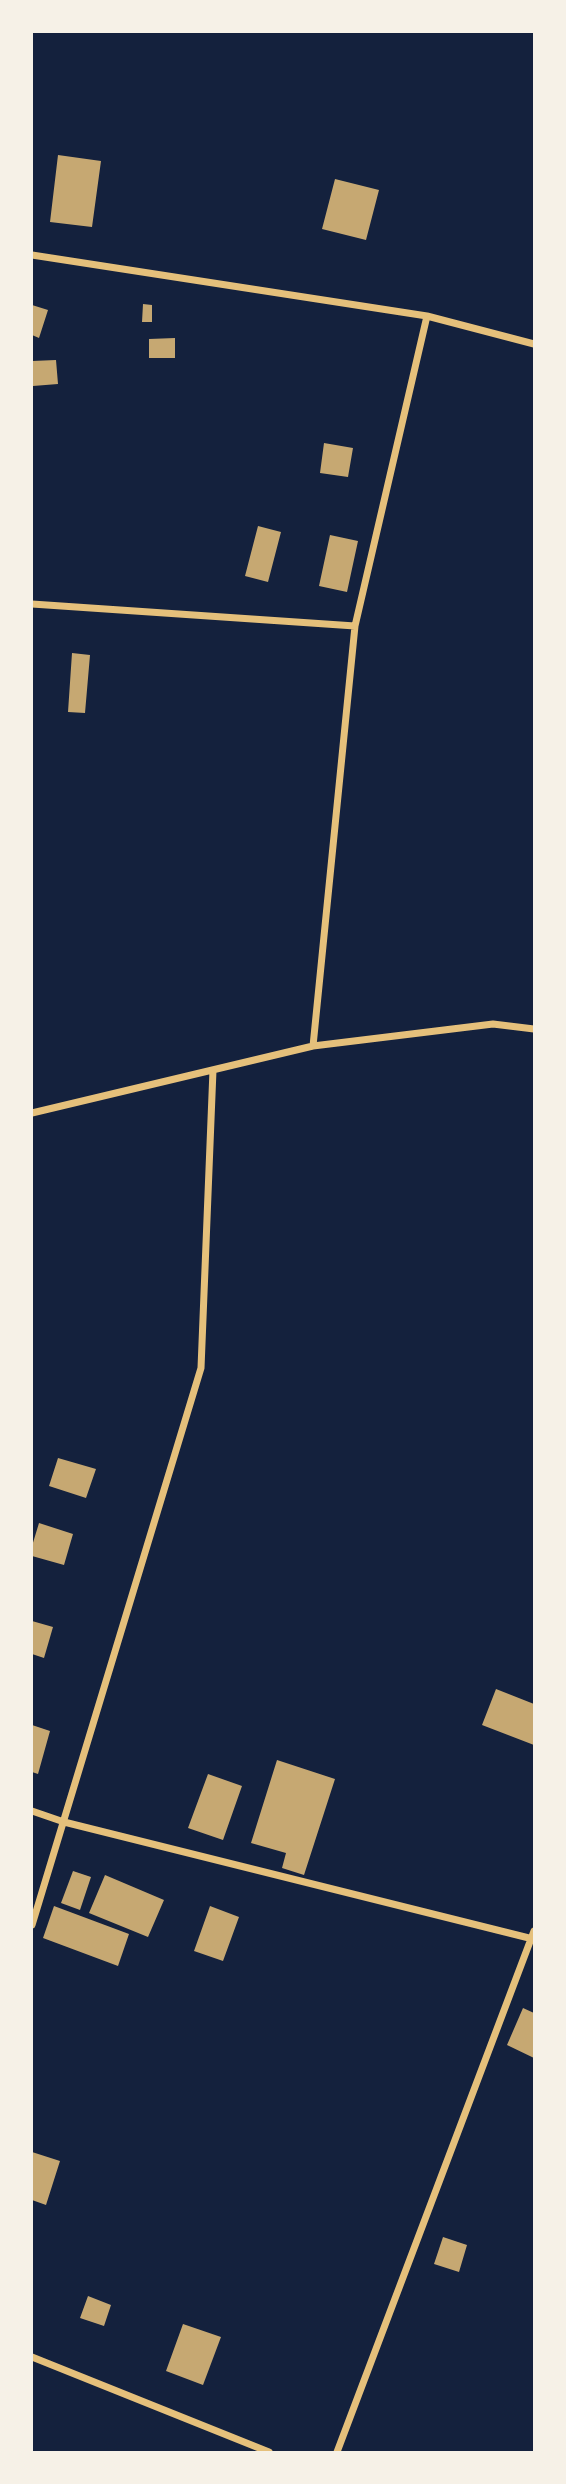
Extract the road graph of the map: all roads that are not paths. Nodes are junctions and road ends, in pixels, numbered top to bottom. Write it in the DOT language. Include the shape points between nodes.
graph roads {
  1 [pos="32,255"];
  2 [pos="427,316"];
  3 [pos="534,344"];
  4 [pos="32,604"];
  5 [pos="355,626"];
  6 [pos="534,1029"];
  7 [pos="313,1046"];
  8 [pos="213,1070"];
  9 [pos="32,1113"];
  10 [pos="32,1811"];
  11 [pos="64,1822"];
  12 [pos="32,1924"];
  13 [pos="533,1936"];
  14 [pos="32,2357"];
  15 [pos="269,2452"];
  16 [pos="337,2452"];
  1 -- 2 [label="street"];
  2 -- 3 [label="street"];
  2 -- 5 [label="street"];
  4 -- 5 [label="street"];
  5 -- 7 [label="street"];
  6 -- 7 [label="street" via="493,1024"];
  7 -- 8 [label="street"];
  8 -- 9 [label="street"];
  8 -- 11 [label="street" via="201,1368"];
  10 -- 11 [label="street"];
  11 -- 12 [label="street"];
  11 -- 13 [label="street"];
  13 -- 16 [label="street"];
  14 -- 15 [label="street"];
}
